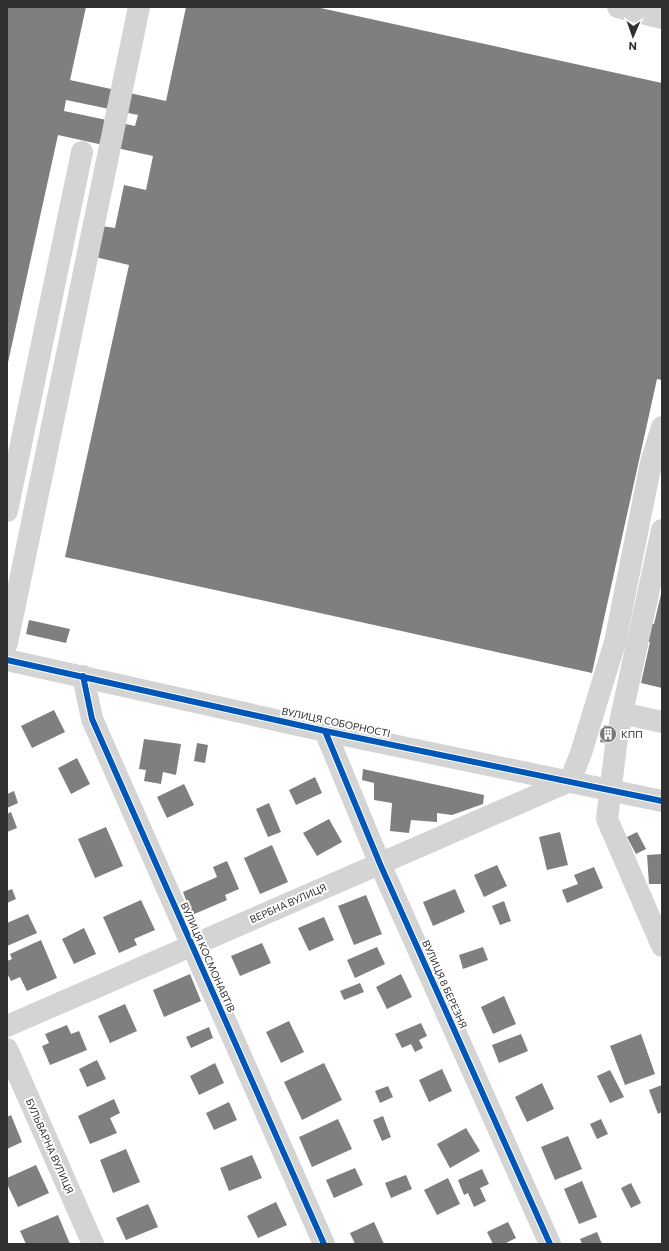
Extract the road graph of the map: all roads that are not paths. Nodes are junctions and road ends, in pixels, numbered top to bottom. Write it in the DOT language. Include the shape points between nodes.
graph roads {
  1 [pos="139,7"];
  2 [pos="618,7"];
  3 [pos="662,18"];
  4 [pos="82,152"];
  5 [pos="662,427"];
  6 [pos="7,511"];
  7 [pos="662,530"];
  8 [pos="7,643"];
  9 [pos="7,660"];
  10 [pos="83,676"];
  11 [pos="622,713"];
  12 [pos="662,722"];
  13 [pos="325,731"];
  14 [pos="570,781"];
  15 [pos="610,790"];
  16 [pos="662,801"];
  17 [pos="380,864"];
  18 [pos="192,946"];
  19 [pos="662,946"];
  20 [pos="7,1026"];
  21 [pos="7,1049"];
  22 [pos="93,1244"];
  23 [pos="324,1244"];
  24 [pos="550,1244"];
  1 -- 8 [label="street"];
  2 -- 3 [label="street"];
  4 -- 6 [label="street"];
  5 -- 14 [label="street" via="651,463 614,642 581,753"];
  7 -- 11 [label="street"];
  9 -- 10 [label="street, ВУЛИЦЯ СОБОРНОСТІ"];
  10 -- 13 [label="street, ВУЛИЦЯ СОБОРНОСТІ"];
  10 -- 18 [label="street, ВУЛИЦЯ КОСМОНАВТІВ" via="92,719"];
  11 -- 12 [label="street"];
  11 -- 15 [label="street"];
  13 -- 14 [label="street, ВУЛИЦЯ СОБОРНОСТІ"];
  13 -- 17 [label="street, ВУЛИЦЯ 8 БЕРЕЗНЯ"];
  14 -- 15 [label="street, ВУЛИЦЯ СОБОРНОСТІ"];
  14 -- 17 [label="street, ВЕРБНА ВУЛИЦЯ"];
  15 -- 16 [label="street, ВУЛИЦЯ СОБОРНОСТІ"];
  15 -- 19 [label="street" via="607,819"];
  17 -- 18 [label="street, ВЕРБНА ВУЛИЦЯ"];
  17 -- 24 [label="street, ВУЛИЦЯ 8 БЕРЕЗНЯ"];
  18 -- 20 [label="street, ВЕРБНА ВУЛИЦЯ"];
  18 -- 23 [label="street, ВУЛИЦЯ КОСМОНАВТІВ"];
  21 -- 22 [label="street, БУЛЬВАРНА ВУЛИЦЯ"];
}
